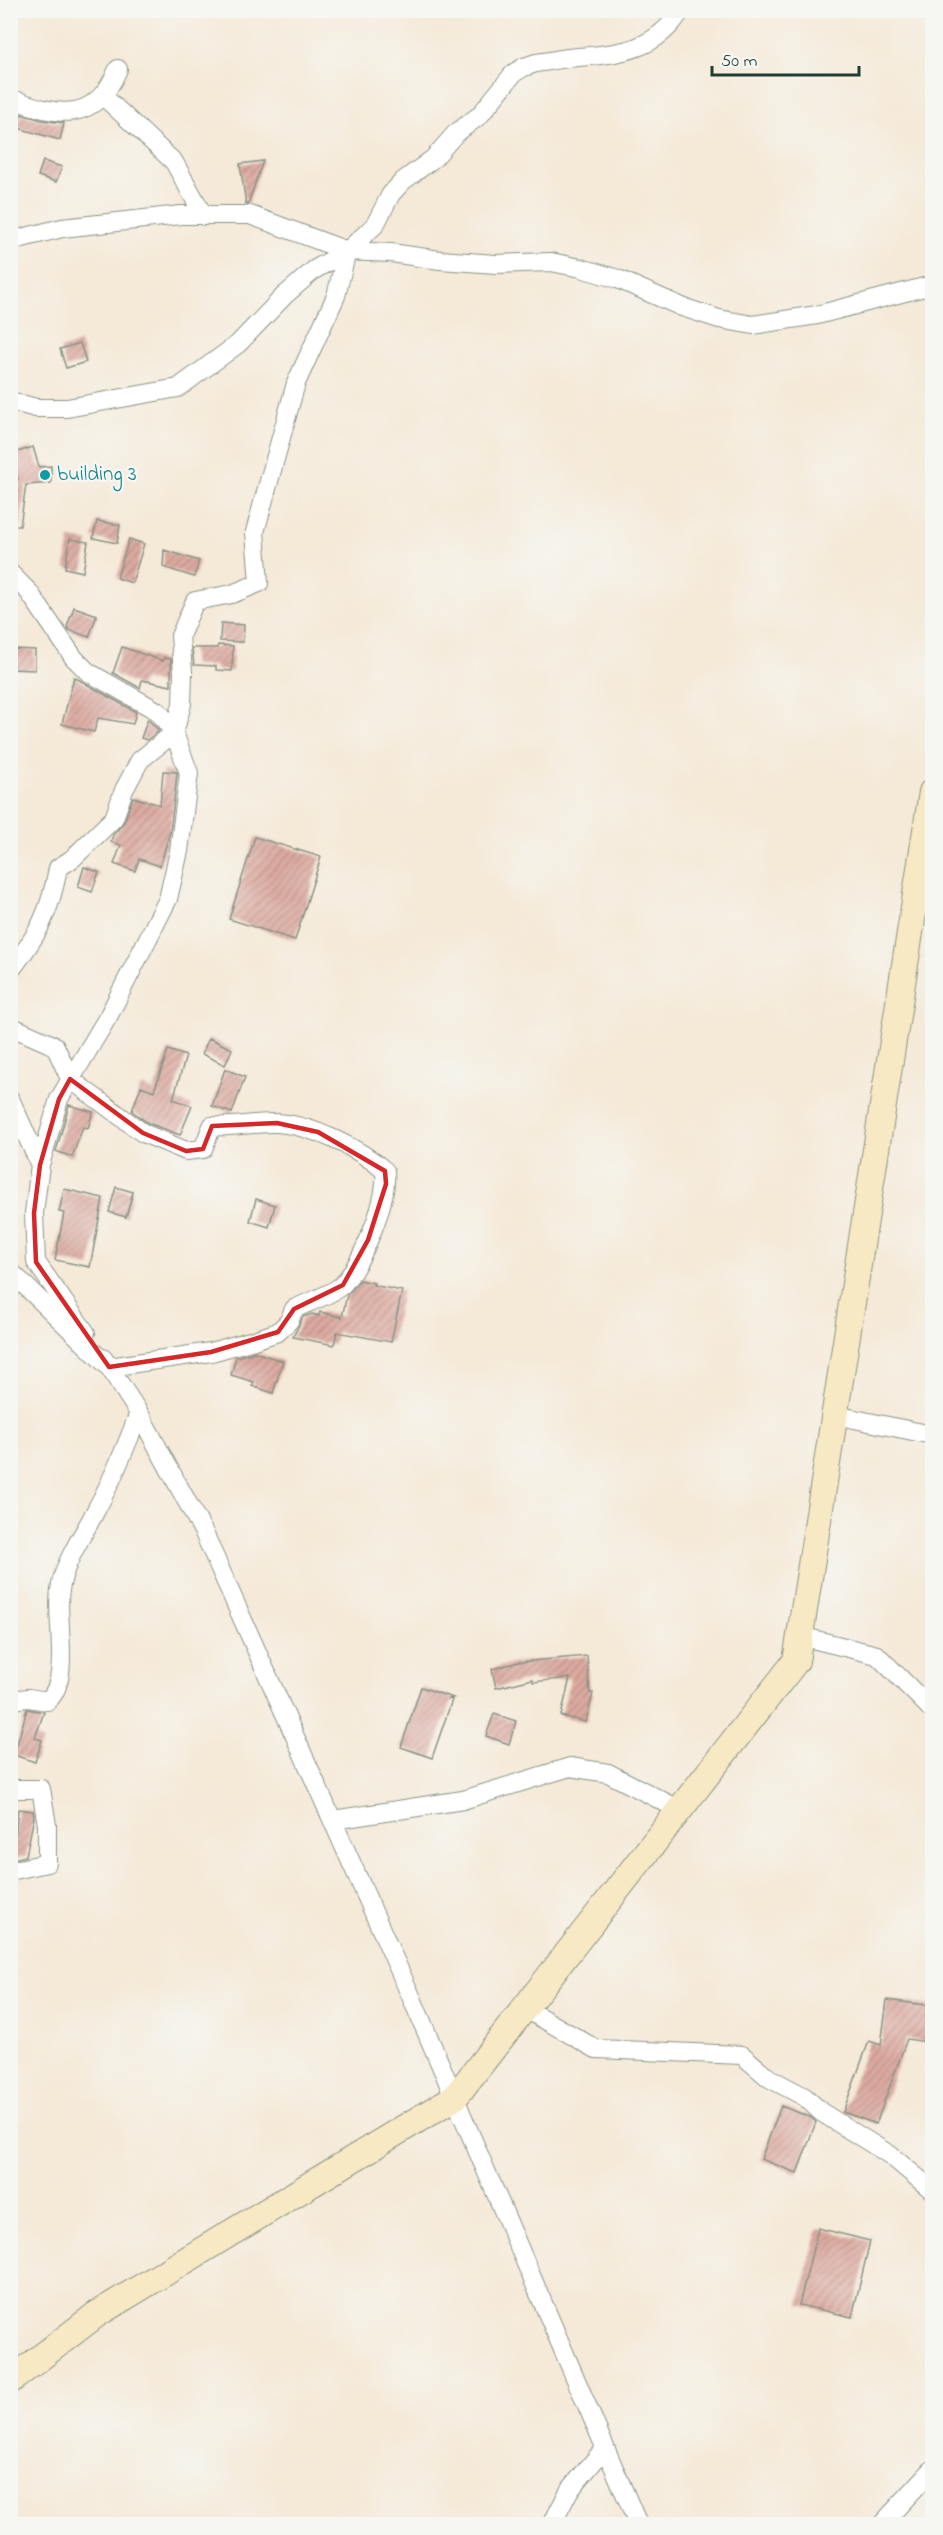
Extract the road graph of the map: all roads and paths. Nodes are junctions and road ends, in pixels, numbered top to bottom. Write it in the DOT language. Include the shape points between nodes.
graph roads {
  1 [pos="681,10"];
  2 [pos="118,69"];
  3 [pos="102,95"];
  4 [pos="10,98"];
  5 [pos="204,216"];
  6 [pos="10,241"];
  7 [pos="347,251"];
  8 [pos="933,285"];
  9 [pos="10,401"];
  10 [pos="10,573"];
  11 [pos="174,733"];
  12 [pos="932,805"];
  13 [pos="10,971"];
  14 [pos="10,1026"];
  15 [pos="70,1079"];
  16 [pos="10,1099"];
  17 [pos="40,1165"];
  18 [pos="10,1271"];
  19 [pos="109,1367"];
  20 [pos="139,1413"];
  21 [pos="835,1415"];
  22 [pos="933,1435"];
  23 [pos="800,1636"];
  24 [pos="10,1700"];
  25 [pos="933,1710"];
  26 [pos="10,1789"];
  27 [pos="680,1809"];
  28 [pos="333,1820"];
  29 [pos="10,1871"];
  30 [pos="524,2008"];
  31 [pos="454,2097"];
  32 [pos="933,2190"];
  33 [pos="10,2381"];
  34 [pos="604,2449"];
  35 [pos="933,2470"];
  36 [pos="552,2524"];
  37 [pos="638,2524"];
  38 [pos="882,2524"];
  1 -- 7 [label="street" via="654,40 627,52 536,63 514,73 480,115 403,181 391,194 375,225"];
  2 -- 3 [label="street"];
  3 -- 4 [label="street" via="90,105 66,113"];
  3 -- 5 [label="street" via="174,162"];
  5 -- 6 [label="street" via="62,228"];
  5 -- 7 [label="street" via="250,215"];
  7 -- 8 [label="street" via="496,264 551,262 618,279 719,320 753,325 817,315"];
  7 -- 9 [label="street" via="315,270 238,344 178,388 67,408 36,408"];
  7 -- 11 [label="street" via="336,296 296,383 255,532 259,583 232,594 195,601 180,636 182,704"];
  10 -- 11 [label="street" via="29,592 88,672 159,712"];
  11 -- 13 [label="street" via="140,760 114,818 58,868 45,920"];
  11 -- 15 [label="street" via="189,773 168,899 109,1015"];
  12 -- 21 [label="main road"];
  14 -- 15 [label="street" via="54,1046"];
  15 -- 17 [label="street" via="59,1099"];
  15 -- 19 [label="street" via="143,1133 186,1152 203,1149 212,1126 277,1123 318,1132 385,1171 386,1184 368,1240 343,1285 294,1309 278,1332 211,1352"];
  16 -- 17 [label="street"];
  17 -- 19 [label="street" via="34,1213 36,1262"];
  18 -- 19 [label="street"];
  19 -- 20 [label="street"];
  20 -- 24 [label="street" via="118,1468 65,1570 58,1617 62,1651 51,1698"];
  20 -- 28 [label="street" via="204,1533"];
  21 -- 22 [label="street"];
  21 -- 23 [label="main road"];
  23 -- 25 [label="street" via="877,1655"];
  23 -- 27 [label="main road" via="796,1661"];
  26 -- 29 [label="street" via="41,1789 47,1825 47,1863"];
  27 -- 28 [label="street" via="608,1773 570,1767 464,1800"];
  27 -- 30 [label="main road"];
  28 -- 31 [label="street"];
  30 -- 31 [label="main road"];
  30 -- 32 [label="street" via="596,2049 741,2055 890,2155"];
  31 -- 33 [label="main road" via="97,2314"];
  31 -- 34 [label="street"];
  34 -- 36 [label="street" via="569,2491"];
  34 -- 37 [label="street"];
  35 -- 38 [label="street"];
}
